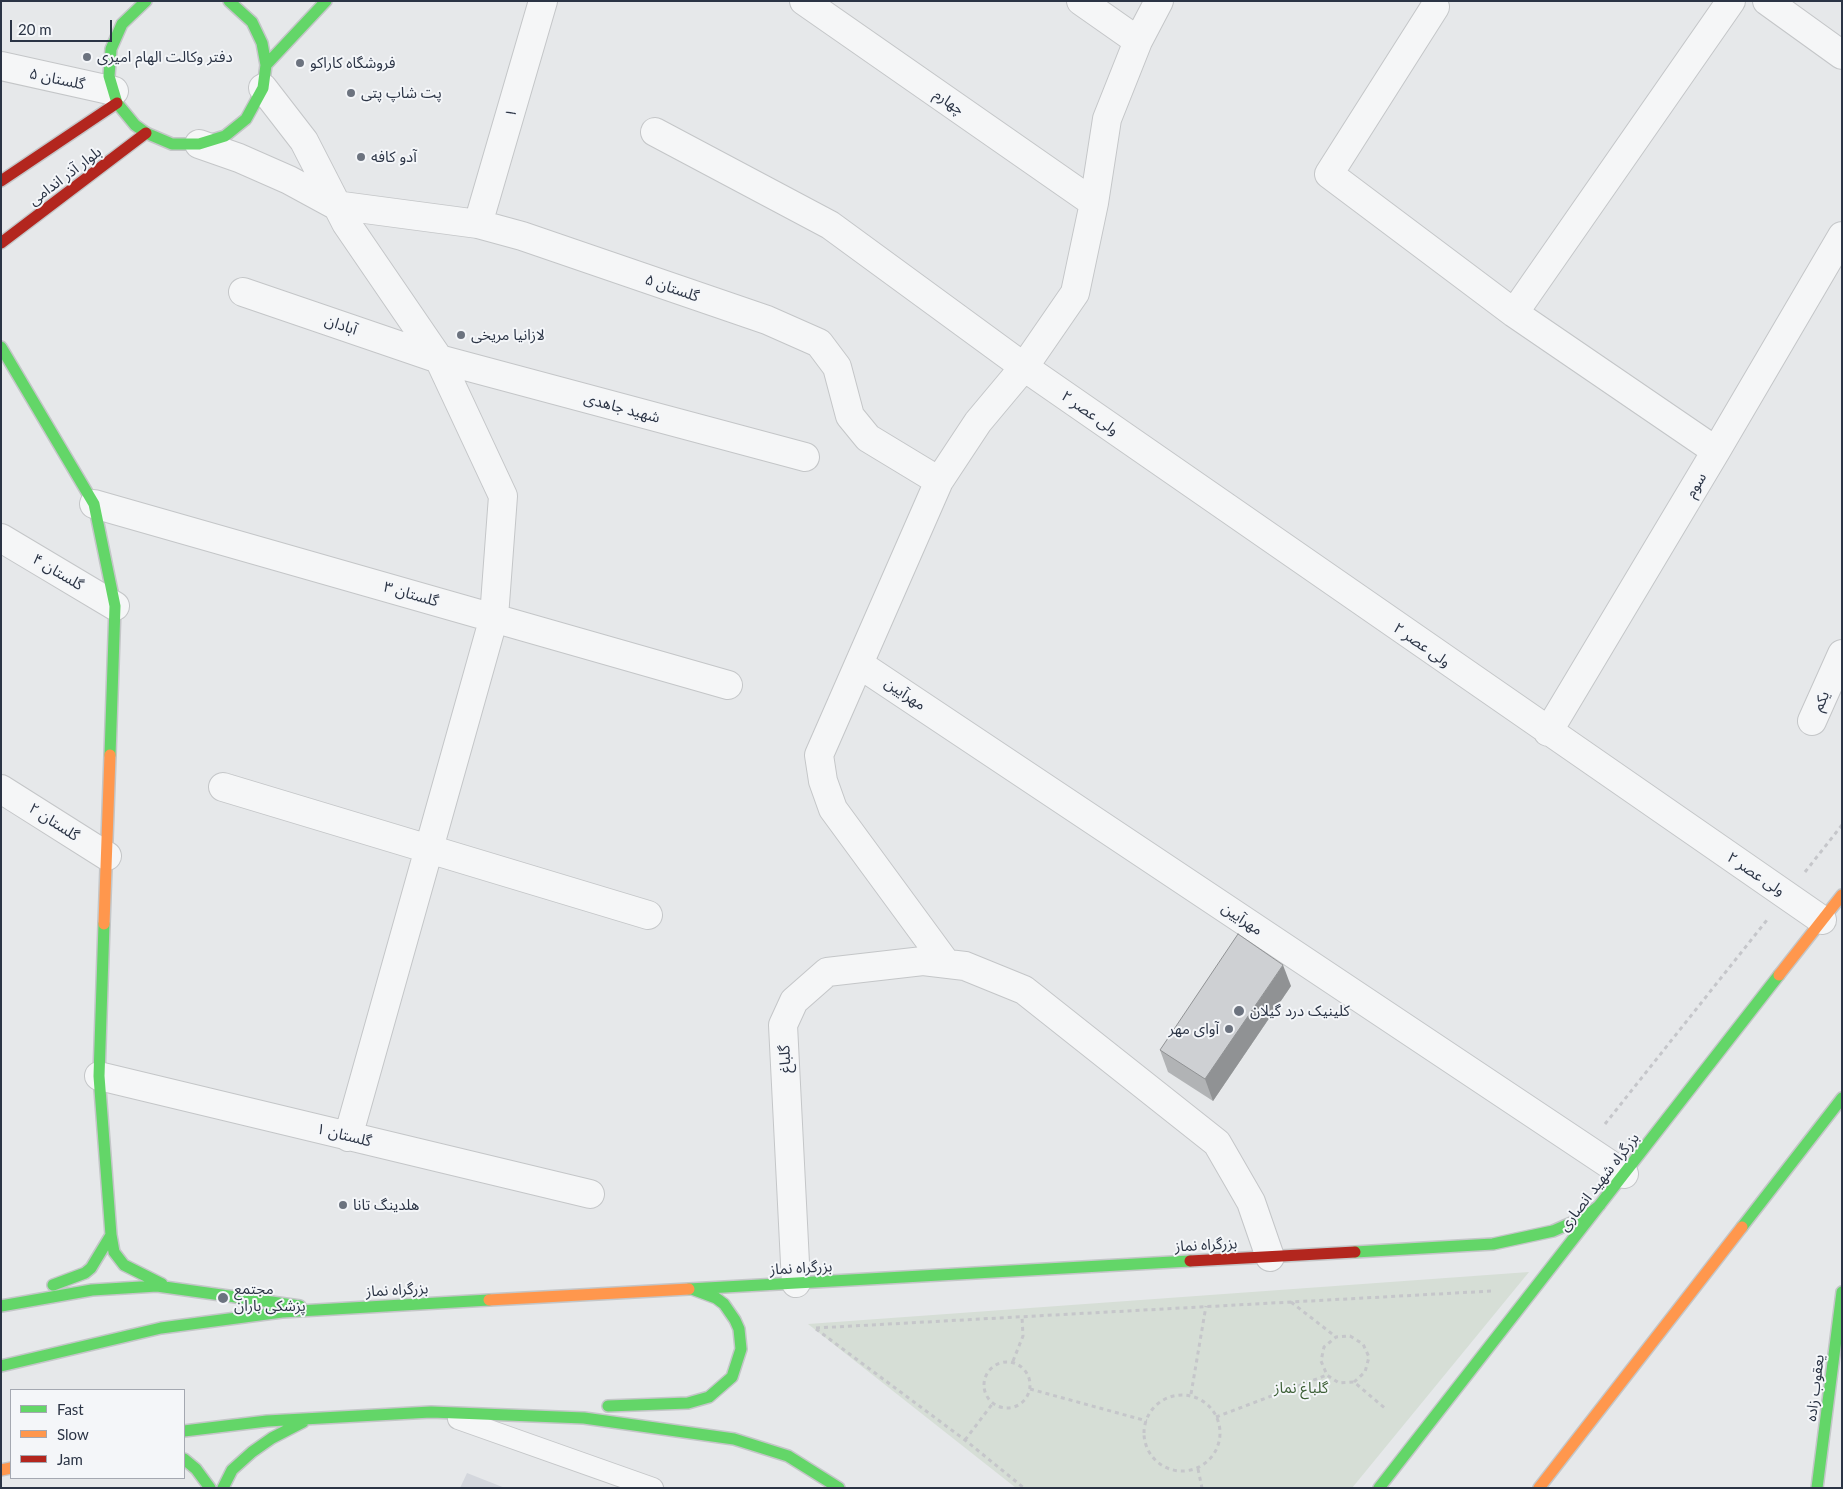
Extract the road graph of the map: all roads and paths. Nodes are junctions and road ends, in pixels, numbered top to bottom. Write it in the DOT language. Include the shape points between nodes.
graph roads {
  1 [pos="326,1"];
  2 [pos="544,1"];
  3 [pos="804,1"];
  4 [pos="1081,1"];
  5 [pos="1159,1"];
  6 [pos="1731,1"];
  7 [pos="1768,1"];
  8 [pos="143,2"];
  9 [pos="236,3"];
  10 [pos="1435,7"];
  11 [pos="1138,41"];
  12 [pos="1842,55"];
  13 [pos="1,66"];
  14 [pos="264,77"];
  15 [pos="116,97"];
  16 [pos="655,132"];
  17 [pos="146,133"];
  18 [pos="199,144"];
  19 [pos="1,181"];
  20 [pos="1094,203"];
  21 [pos="335,205"];
  22 [pos="478,224"];
  23 [pos="1842,236"];
  24 [pos="1,243"];
  25 [pos="243,292"];
  26 [pos="1514,314"];
  27 [pos="1,347"];
  28 [pos="439,359"];
  29 [pos="1024,367"];
  30 [pos="1716,451"];
  31 [pos="805,457"];
  32 [pos="939,481"];
  33 [pos="94,504"];
  34 [pos="1,538"];
  35 [pos="115,606"];
  36 [pos="494,617"];
  37 [pos="1842,654"];
  38 [pos="859,664"];
  39 [pos="728,685"];
  40 [pos="1812,720"];
  41 [pos="1548,732"];
  42 [pos="223,787"];
  43 [pos="1,788"];
  44 [pos="1842,825"];
  45 [pos="428,848"];
  46 [pos="107,856"];
  47 [pos="1786,895"];
  48 [pos="1842,895"];
  49 [pos="648,916"];
  50 [pos="1822,920"];
  51 [pos="946,964"];
  52 [pos="99,1076"];
  53 [pos="1842,1098"];
  54 [pos="348,1137"];
  55 [pos="1586,1148"];
  56 [pos="1624,1174"];
  57 [pos="590,1194"];
  58 [pos="1600,1205"];
  59 [pos="111,1235"];
  60 [pos="1270,1257"];
  61 [pos="796,1283"];
  62 [pos="170,1288"];
  63 [pos="1535,1288"];
  64 [pos="691,1289"];
  65 [pos="1,1301"];
  66 [pos="1291,1302"];
  67 [pos="1,1306"];
  68 [pos="1206,1306"];
  69 [pos="324,1309"];
  70 [pos="1841,1309"];
  71 [pos="1022,1317"];
  72 [pos="1336,1337"];
  73 [pos="1013,1361"];
  74 [pos="1,1366"];
  75 [pos="1327,1375"];
  76 [pos="1354,1382"];
  77 [pos="1030,1389"];
  78 [pos="1192,1394"];
  79 [pos="993,1402"];
  80 [pos="1386,1410"];
  81 [pos="437,1412"];
  82 [pos="1216,1417"];
  83 [pos="320,1418"];
  84 [pos="1147,1421"];
  85 [pos="185,1431"];
  86 [pos="966,1440"];
  87 [pos="185,1460"];
  88 [pos="1198,1469"];
  89 [pos="210,1488"];
  90 [pos="223,1488"];
  91 [pos="653,1488"];
  92 [pos="839,1488"];
  93 [pos="1024,1488"];
  94 [pos="1202,1488"];
  95 [pos="1379,1488"];
  96 [pos="1539,1488"];
  97 [pos="1818,1488"];
  1 -- 14 [label="main road"];
  2 -- 22 [label="street, ۱"];
  3 -- 20 [label="street, چهارم"];
  4 -- 11 [label="street"];
  5 -- 11 [label="street"];
  6 -- 26 [label="street"];
  7 -- 12 [label="street"];
  8 -- 15 [label="main road" via="122,24 111,49 109,76"];
  9 -- 14 [label="main road" via="256,29 262,43"];
  10 -- 26 [label="street" via="1329,174"];
  11 -- 20 [label="street" via="1108,119"];
  13 -- 15 [label="street, گلستان ۵"];
  14 -- 18 [label="main road" via="256,104 246,118 225,136"];
  14 -- 21 [label="street" via="304,141"];
  15 -- 17 [label="main road" via="135,125"];
  15 -- 19 [label="main road, بلوار آذر اندامی"];
  16 -- 29 [label="street, ولی عصر ۲" via="830,225"];
  17 -- 18 [label="main road" via="172,144"];
  17 -- 24 [label="main road, بلوار آذر اندامی"];
  18 -- 21 [label="street" via="281,176"];
  20 -- 29 [label="street" via="1075,294"];
  21 -- 22 [label="street, گلستان ۵"];
  21 -- 28 [label="street"];
  22 -- 32 [label="street, گلستان ۵" via="767,320 819,343 837,367 850,416 868,438"];
  23 -- 30 [label="street, سوم"];
  25 -- 28 [label="street, آبادان"];
  26 -- 30 [label="street"];
  27 -- 33 [label="main road"];
  28 -- 31 [label="street, شهید جاهدی"];
  28 -- 36 [label="street" via="503,496"];
  29 -- 32 [label="street" via="978,422"];
  29 -- 41 [label="street, ولی عصر ۲"];
  30 -- 41 [label="street, سوم"];
  32 -- 38 [label="street"];
  33 -- 35 [label="main road"];
  33 -- 36 [label="street, گلستان ۳"];
  34 -- 35 [label="street, گلستان ۴"];
  35 -- 46 [label="main road"];
  36 -- 39 [label="street, گلستان ۳"];
  36 -- 45 [label="street"];
  37 -- 40 [label="street, یکم"];
  38 -- 51 [label="street" via="819,755 823,780 834,808"];
  38 -- 55 [label="street, مهرآیین"];
  41 -- 47 [label="street, ولی عصر ۲"];
  42 -- 45 [label="street"];
  43 -- 46 [label="street, گلستان ۲"];
  44 -- 47 [label="path"];
  45 -- 49 [label="street"];
  45 -- 54 [label="street"];
  46 -- 52 [label="main road"];
  47 -- 50 [label="street, ولی عصر ۲"];
  47 -- 55 [label="path"];
  48 -- 50 [label="main road, بزرگراه شهید انصاری"];
  50 -- 56 [label="main road, بزرگراه شهید انصاری"];
  51 -- 60 [label="street, گلباغ" via="966,966 1024,990 1217,1143 1251,1202"];
  51 -- 61 [label="street, گلباغ" via="923,961 827,972 794,1001 783,1025"];
  52 -- 54 [label="street, گلستان ۱"];
  52 -- 59 [label="main road"];
  53 -- 96 [label="main road"];
  54 -- 57 [label="street, گلستان ۱"];
  55 -- 56 [label="street, مهرآیین"];
  56 -- 58 [label="main road, بزرگراه شهید انصاری"];
  58 -- 60 [label="main road, بزرگراه نماز" via="1562,1228 1506,1242"];
  58 -- 63 [label="main road, بزرگراه شهید انصاری"];
  59 -- 62 [label="main road" via="114,1252 124,1265"];
  59 -- 65 [label="main road" via="85,1273"];
  60 -- 61 [label="main road, بزرگراه نماز"];
  61 -- 64 [label="main road, بزرگراه نماز"];
  62 -- 67 [label="main road" via="119,1287"];
  62 -- 69 [label="main road"];
  63 -- 66 [label="path"];
  63 -- 95 [label="main road, بزرگراه شهید انصاری"];
  64 -- 69 [label="main road, بزرگراه نماز"];
  64 -- 81 [label="main road" via="707,1293 724,1304 735,1320 741,1339 739,1359 732,1377 709,1397 676,1404"];
  66 -- 68 [label="path"];
  66 -- 72 [label="path"];
  68 -- 71 [label="path"];
  68 -- 78 [label="path"];
  69 -- 74 [label="main road, بزرگراه نماز" via="256,1314 161,1328"];
  70 -- 97 [label="main road, یعقوب زاده"];
  71 -- 73 [label="path" via="1024,1336"];
  71 -- 86 [label="path" via="816,1328"];
  72 -- 75 [label="path" via="1324,1347 1321,1361"];
  72 -- 76 [label="path" via="1350,1336 1363,1344 1369,1357 1366,1372"];
  73 -- 77 [label="path" via="1026,1369 1032,1382"];
  73 -- 79 [label="path" via="998,1362 987,1372 983,1386"];
  75 -- 76 [label="path" via="1340,1383"];
  75 -- 82 [label="path"];
  76 -- 80 [label="path"];
  77 -- 79 [label="path" via="1028,1397 1017,1406 1002,1408"];
  77 -- 84 [label="path"];
  78 -- 82 [label="path" via="1212,1408"];
  78 -- 84 [label="path" via="1167,1397 1149,1413"];
  79 -- 86 [label="path"];
  81 -- 83 [label="main road"];
  81 -- 91 [label="lane"];
  81 -- 92 [label="main road" via="584,1418 734,1438 788,1456"];
  82 -- 88 [label="path" via="1222,1430 1216,1454"];
  83 -- 85 [label="main road"];
  83 -- 90 [label="main road" via="295,1425 252,1452 232,1470"];
  84 -- 88 [label="path" via="1143,1437 1152,1459 1173,1472"];
  86 -- 93 [label="path"];
  87 -- 89 [label="main road"];
  88 -- 94 [label="path"];
}
